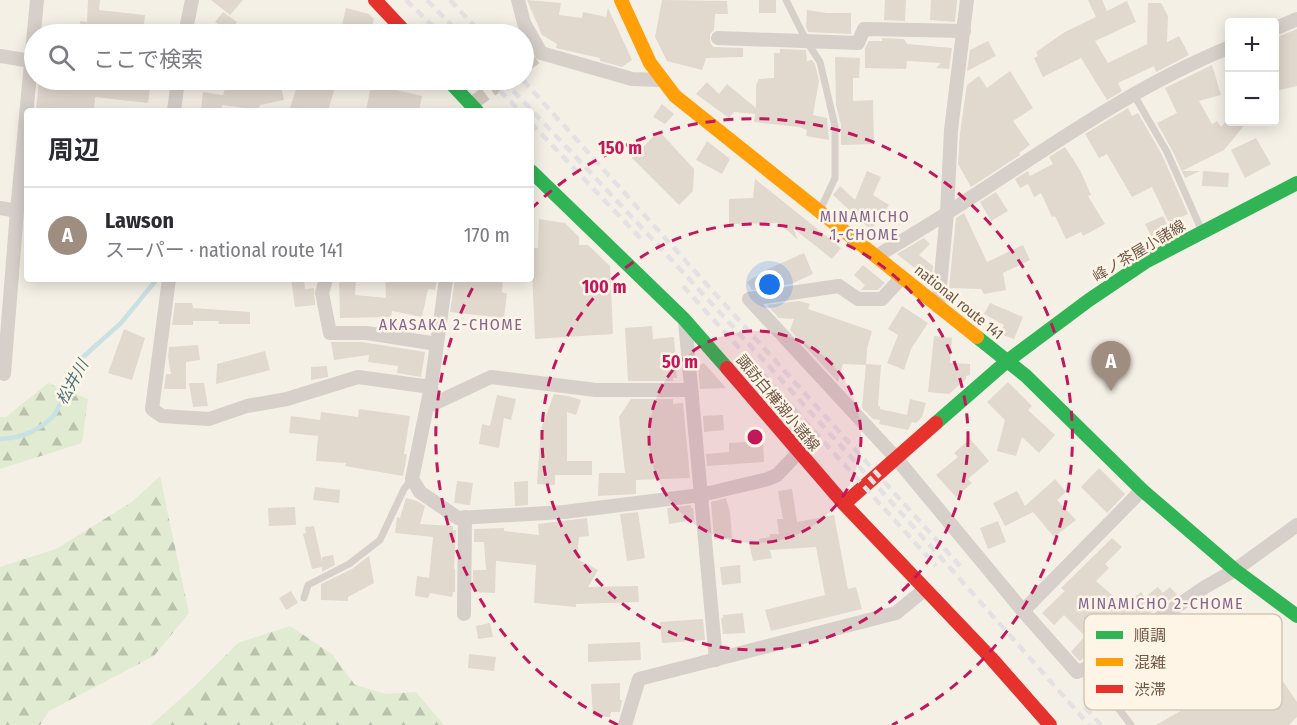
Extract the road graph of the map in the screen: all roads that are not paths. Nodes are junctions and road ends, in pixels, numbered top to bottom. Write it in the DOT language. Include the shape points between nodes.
graph roads {
  1 [pos="37,0"];
  2 [pos="192,0"];
  3 [pos="375,0"];
  4 [pos="518,0"];
  5 [pos="621,0"];
  6 [pos="786,0"];
  7 [pos="967,0"];
  8 [pos="1297,19"];
  9 [pos="35,24"];
  10 [pos="187,24"];
  11 [pos="398,24"];
  12 [pos="525,24"];
  13 [pos="1279,26"];
  14 [pos="964,31"];
  15 [pos="718,38"];
  16 [pos="534,41"];
  17 [pos="807,42"];
  18 [pos="1225,49"];
  19 [pos="0,56"];
  20 [pos="24,60"];
  21 [pos="660,80"];
  22 [pos="28,90"];
  23 [pos="177,90"];
  24 [pos="457,90"];
  25 [pos="1133,94"];
  26 [pos="473,107"];
  27 [pos="27,108"];
  28 [pos="174,108"];
  29 [pos="24,136"];
  30 [pos="534,174"];
  31 [pos="1297,183"];
  32 [pos="0,208"];
  33 [pos="820,210"];
  34 [pos="17,211"];
  35 [pos="947,213"];
  36 [pos="1202,232"];
  37 [pos="877,256"];
  38 [pos="902,277"];
  39 [pos="169,282"];
  40 [pos="325,282"];
  41 [pos="446,282"];
  42 [pos="938,307"];
  43 [pos="684,319"];
  44 [pos="437,344"];
  45 [pos="1006,362"];
  46 [pos="4,374"];
  47 [pos="431,387"];
  48 [pos="691,390"];
  49 [pos="427,407"];
  50 [pos="798,453"];
  51 [pos="895,460"];
  52 [pos="412,478"];
  53 [pos="1142,490"];
  54 [pos="701,495"];
  55 [pos="848,500"];
  56 [pos="465,517"];
  57 [pos="1297,525"];
  58 [pos="1235,570"];
  59 [pos="924,590"];
  60 [pos="304,598"];
  61 [pos="1023,611"];
  62 [pos="464,614"];
  63 [pos="1166,614"];
  64 [pos="1297,616"];
  65 [pos="716,660"];
  66 [pos="1084,669"];
  67 [pos="1119,710"];
  68 [pos="625,724"];
  69 [pos="1050,725"];
  70 [pos="1131,725"];
  1 -- 9 [label="street"];
  2 -- 10 [label="street"];
  3 -- 11 [label="main road"];
  4 -- 12 [label="street"];
  5 -- 21 [label="main road, national route 141"];
  6 -- 17 [label="lane"];
  7 -- 14 [label="street"];
  8 -- 13 [label="street"];
  14 -- 17 [label="street" via="864,29 858,43"];
  14 -- 35 [label="street" via="951,130"];
  15 -- 17 [label="street"];
  16 -- 21 [label="street" via="541,53 632,79"];
  17 -- 33 [label="lane" via="820,62 835,126 834,177"];
  18 -- 25 [label="street"];
  19 -- 20 [label="street"];
  21 -- 33 [label="main road, national route 141"];
  22 -- 27 [label="street"];
  23 -- 28 [label="street"];
  24 -- 26 [label="main road"];
  25 -- 35 [label="street"];
  25 -- 36 [label="lane" via="1167,152"];
  29 -- 34 [label="street"];
  30 -- 43 [label="main road, 諏訪白樺湖小諸線"];
  31 -- 36 [label="main road, 峰ノ茶屋小諸線"];
  32 -- 34 [label="street"];
  33 -- 37 [label="main road, national route 141"];
  34 -- 46 [label="street"];
  35 -- 37 [label="street"];
  35 -- 42 [label="street"];
  36 -- 45 [label="main road, 峰ノ茶屋小諸線" via="1147,261"];
  37 -- 38 [label="main road, national route 141"];
  38 -- 42 [label="main road, national route 141"];
  38 -- 51 [label="street" via="882,298 858,298 838,286 749,298"];
  39 -- 47 [label="street" via="152,409 162,416 209,419 358,377"];
  40 -- 44 [label="street" via="322,293 330,333 367,333"];
  41 -- 44 [label="street"];
  42 -- 45 [label="main road, national route 141"];
  43 -- 48 [label="street"];
  43 -- 50 [label="main road, 諏訪白樺湖小諸線"];
  44 -- 47 [label="street"];
  45 -- 51 [label="main road"];
  45 -- 53 [label="main road, national route 141"];
  47 -- 49 [label="street"];
  48 -- 49 [label="street" via="596,390 491,377"];
  48 -- 54 [label="street"];
  49 -- 52 [label="street"];
  50 -- 54 [label="street" via="768,479"];
  50 -- 55 [label="main road, 諏訪白樺湖小諸線"];
  51 -- 55 [label="main road"];
  51 -- 61 [label="street"];
  52 -- 56 [label="street" via="420,492 458,518"];
  52 -- 60 [label="lane" via="380,540 350,564 308,585"];
  53 -- 58 [label="main road, national route 141"];
  53 -- 61 [label="street"];
  54 -- 56 [label="street" via="564,512"];
  54 -- 65 [label="street"];
  55 -- 59 [label="main road, 諏訪白樺湖小諸線"];
  56 -- 62 [label="street"];
  57 -- 58 [label="street"];
  58 -- 63 [label="street"];
  58 -- 64 [label="main road, national route 141"];
  59 -- 65 [label="street" via="896,613"];
  59 -- 69 [label="main road, 諏訪白樺湖小諸線"];
  61 -- 66 [label="street" via="1077,672"];
  65 -- 68 [label="street" via="639,680"];
  67 -- 70 [label="lane"];
}
